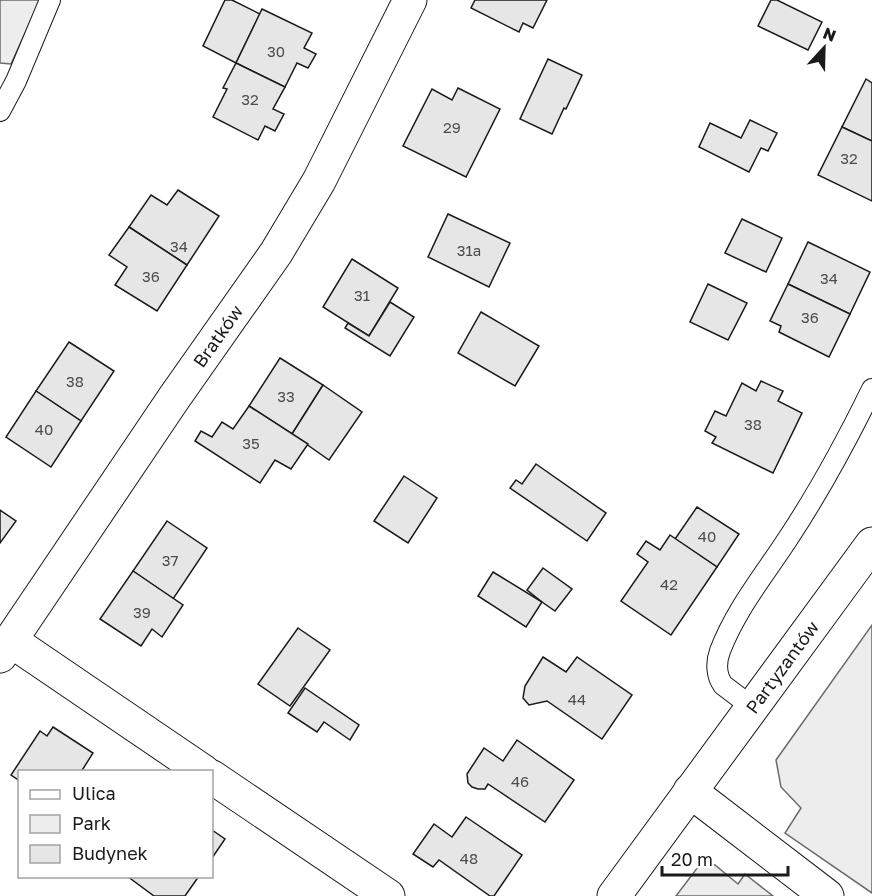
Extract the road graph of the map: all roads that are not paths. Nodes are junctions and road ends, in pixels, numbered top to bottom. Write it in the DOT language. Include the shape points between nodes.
graph roads {
  1 [pos="50,0"];
  2 [pos="410,0"];
  3 [pos="0,111"];
  4 [pos="872,389"];
  5 [pos="872,544"];
  6 [pos="5,648"];
  7 [pos="752,707"];
  8 [pos="202,770"];
  9 [pos="213,778"];
  10 [pos="690,791"];
  11 [pos="388,896"];
  12 [pos="614,896"];
  13 [pos="826,896"];
  1 -- 3 [label="lane"];
  2 -- 6 [label="street, Bratków" via="319,181 276,253"];
  4 -- 7 [label="lane" via="826,476 749,596 719,653 717,668 723,686"];
  5 -- 7 [label="street, Partyzantów"];
  6 -- 8 [label="street"];
  7 -- 10 [label="street, Partyzantów"];
  9 -- 11 [label="street"];
  10 -- 12 [label="street, Partyzantów"];
  10 -- 13 [label="street"];
}
